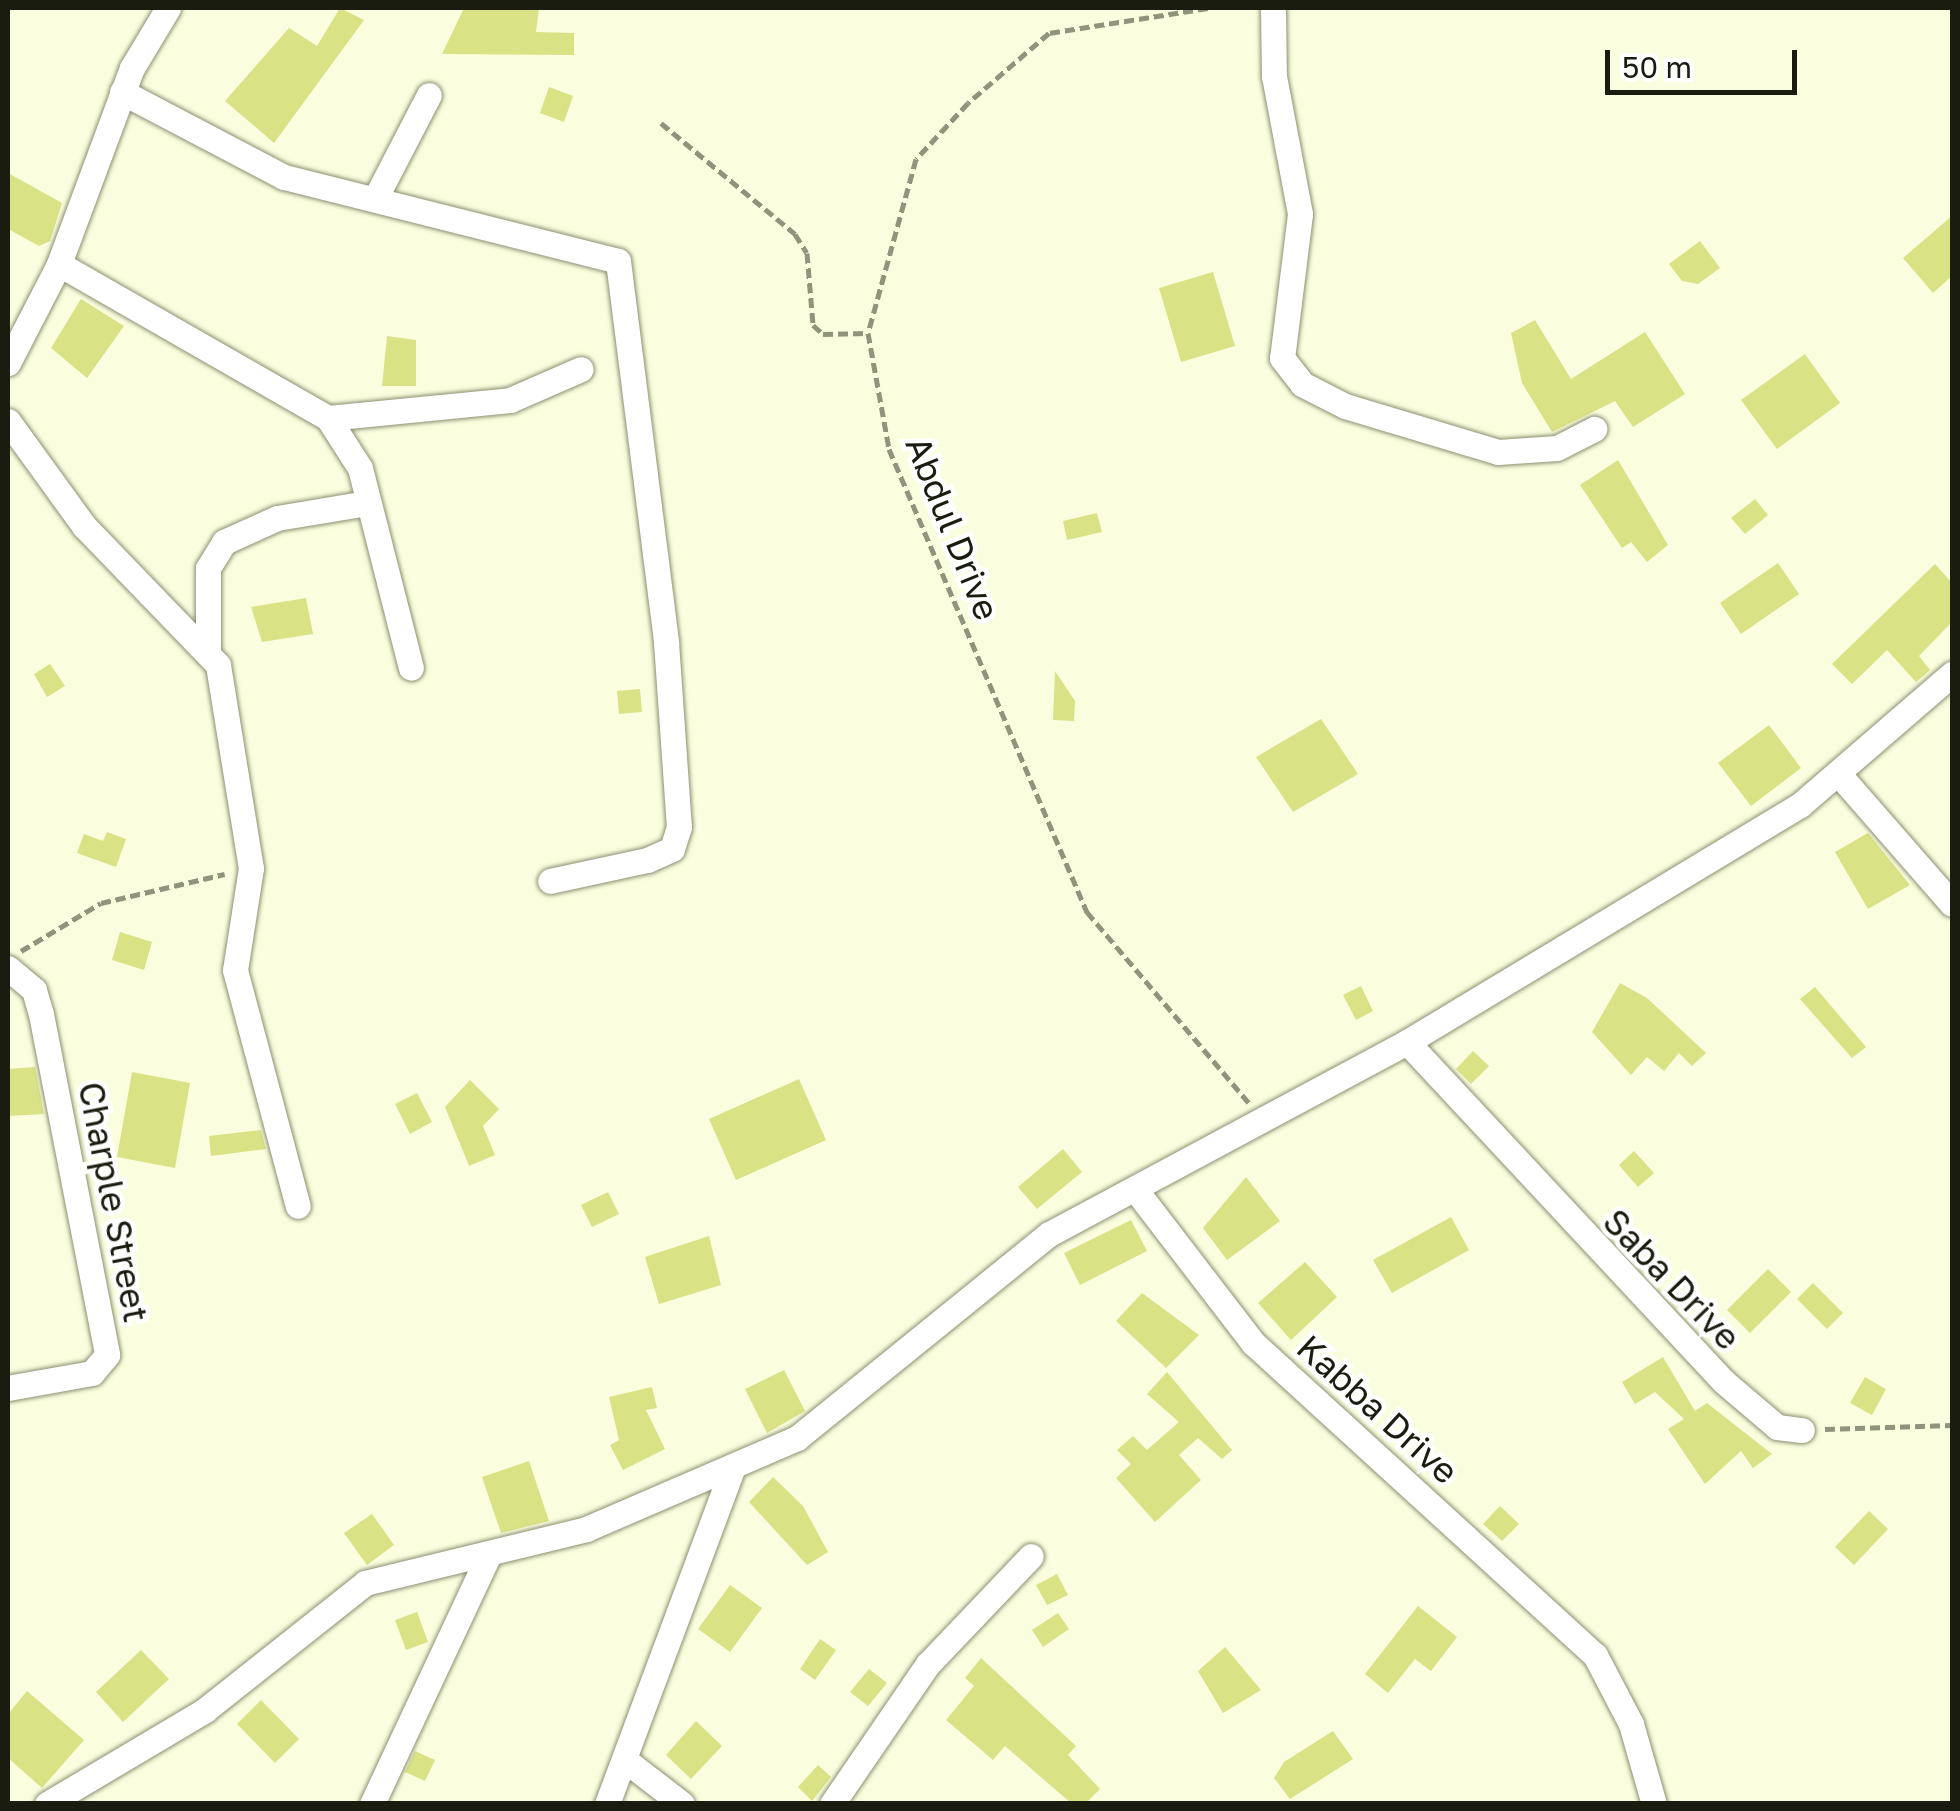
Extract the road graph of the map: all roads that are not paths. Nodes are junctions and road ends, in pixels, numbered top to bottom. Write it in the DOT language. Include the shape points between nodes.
graph roads {
  1 [pos="168,8"];
  2 [pos="1274,8"];
  3 [pos="122,92"];
  4 [pos="429,95"];
  5 [pos="375,199"];
  6 [pos="59,264"];
  7 [pos="8,364"];
  8 [pos="581,369"];
  9 [pos="328,418"];
  10 [pos="8,420"];
  11 [pos="1594,429"];
  12 [pos="362,504"];
  13 [pos="208,648"];
  14 [pos="410,668"];
  15 [pos="1952,674"];
  16 [pos="1842,778"];
  17 [pos="550,881"];
  18 [pos="1952,904"];
  19 [pos="8,966"];
  20 [pos="1407,1042"];
  21 [pos="1138,1193"];
  22 [pos="298,1206"];
  23 [pos="8,1388"];
  24 [pos="1802,1430"];
  25 [pos="731,1472"];
  26 [pos="1031,1556"];
  27 [pos="487,1558"];
  28 [pos="625,1760"];
  29 [pos="50,1802"];
  30 [pos="372,1804"];
  31 [pos="608,1804"];
  32 [pos="682,1804"];
  33 [pos="832,1804"];
  34 [pos="1654,1804"];
  1 -- 3 [label="street"];
  2 -- 11 [label="street" via="1274,76 1300,214 1282,358 1302,384 1345,406 1498,452 1557,448"];
  3 -- 5 [label="street" via="284,178"];
  3 -- 6 [label="street"];
  4 -- 5 [label="street"];
  5 -- 17 [label="street" via="597,252 618,261 628,283 678,827 672,849"];
  6 -- 7 [label="street"];
  6 -- 9 [label="street"];
  8 -- 9 [label="street" via="510,400"];
  9 -- 12 [label="street" via="360,468"];
  10 -- 13 [label="street" via="42,477 153,606"];
  12 -- 13 [label="street" via="277,518 224,542 208,568"];
  12 -- 14 [label="street"];
  13 -- 22 [label="street" via="224,686 250,868 234,970"];
  15 -- 16 [label="street"];
  16 -- 18 [label="street"];
  16 -- 20 [label="street"];
  19 -- 23 [label="street, Charple Street" via="34,990 41,1014 107,1354 92,1373"];
  20 -- 21 [label="street"];
  20 -- 24 [label="street, Saba Drive" via="1723,1381 1758,1415"];
  21 -- 25 [label="street" via="1004,1264 852,1402"];
  21 -- 34 [label="street, Kabba Drive" via="1266,1355 1595,1655 1631,1724"];
  25 -- 27 [label="street"];
  25 -- 28 [label="street"];
  26 -- 33 [label="street" via="928,1664"];
  27 -- 29 [label="street" via="365,1583 205,1710"];
  27 -- 30 [label="street"];
  28 -- 31 [label="street"];
  28 -- 32 [label="street"];
}
